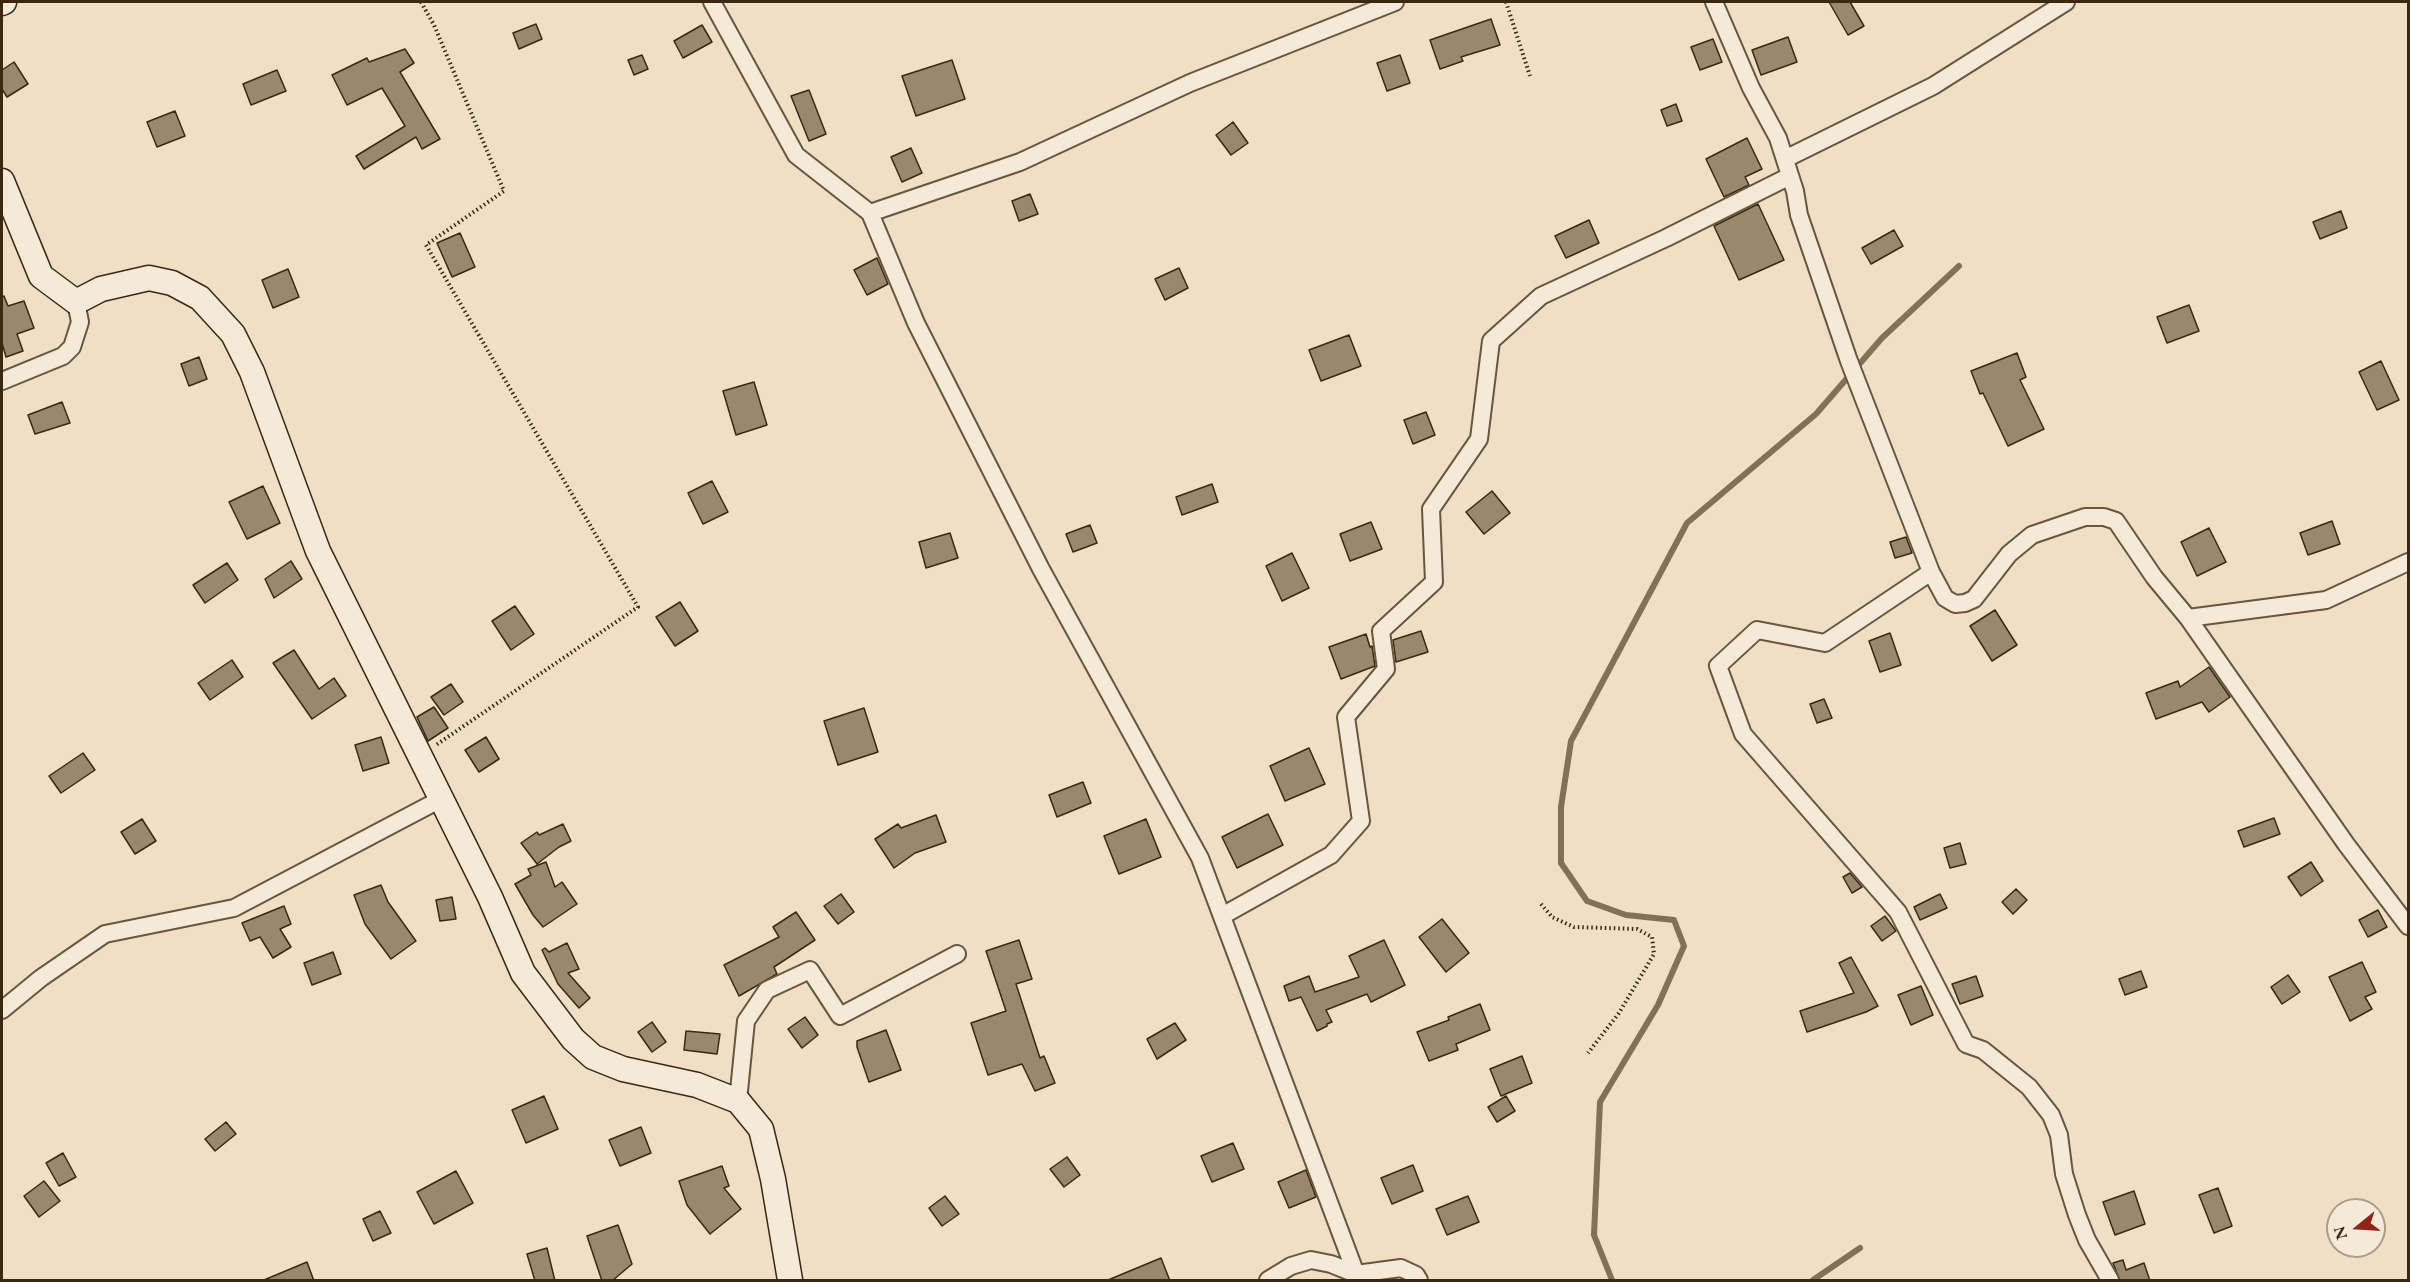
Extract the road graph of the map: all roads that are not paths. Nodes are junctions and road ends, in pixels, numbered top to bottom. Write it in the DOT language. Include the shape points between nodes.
graph roads {
  1 [pos="712,2"];
  2 [pos="1395,2"];
  3 [pos="1714,2"];
  4 [pos="2066,2"];
  5 [pos="1785,159"];
  6 [pos="1790,176"];
  7 [pos="2,181"];
  8 [pos="870,213"];
  9 [pos="76,302"];
  10 [pos="2,381"];
  11 [pos="2409,562"];
  12 [pos="1931,572"];
  13 [pos="2188,618"];
  14 [pos="441,799"];
  15 [pos="1222,916"];
  16 [pos="2409,926"];
  17 [pos="957,954"];
  18 [pos="2,1010"];
  19 [pos="738,1101"];
  20 [pos="1356,1274"];
  21 [pos="790,1281"];
  22 [pos="1268,1281"];
  23 [pos="1419,1281"];
  24 [pos="2110,1281"];
  1 -- 8 [label="street" via="796,154"];
  2 -- 8 [label="street" via="1190,83 1020,162"];
  3 -- 5 [label="street"];
  4 -- 5 [label="street" via="1933,86"];
  5 -- 6 [label="street"];
  6 -- 12 [label="street" via="1799,215 1849,361"];
  6 -- 15 [label="street" via="1541,296 1491,341 1479,439 1431,509 1434,582 1381,631 1386,669 1346,717 1361,821 1331,855"];
  7 -- 9 [label="street" via="41,276"];
  8 -- 15 [label="street" via="916,323 1041,569 1200,858"];
  9 -- 10 [label="street" via="80,322 72,347 63,356"];
  9 -- 14 [label="street" via="101,289 149,278 172,283 200,298 233,334 252,372 318,551"];
  11 -- 13 [label="street" via="2326,600"];
  12 -- 13 [label="street" via="1945,598 1954,604 1965,603 1974,599 2009,554 2032,535 2085,517 2104,517 2116,521"];
  12 -- 24 [label="street" via="1825,643 1757,630 1718,666 1743,734 1898,912 1966,1044 1983,1050 2029,1087 2050,1115 2059,1135 2064,1174 2087,1240"];
  13 -- 16 [label="street" via="2346,844"];
  14 -- 18 [label="street" via="234,908 105,934"];
  14 -- 19 [label="street" via="523,973 573,1039 594,1057 623,1069 697,1085"];
  15 -- 20 [label="street"];
  17 -- 19 [label="street" via="840,1016 810,970 767,990 746,1021"];
  19 -- 21 [label="street" via="761,1129"];
  20 -- 22 [label="street" via="1311,1260 1291,1266"];
  20 -- 23 [label="street" via="1401,1268 1416,1275"];
}
